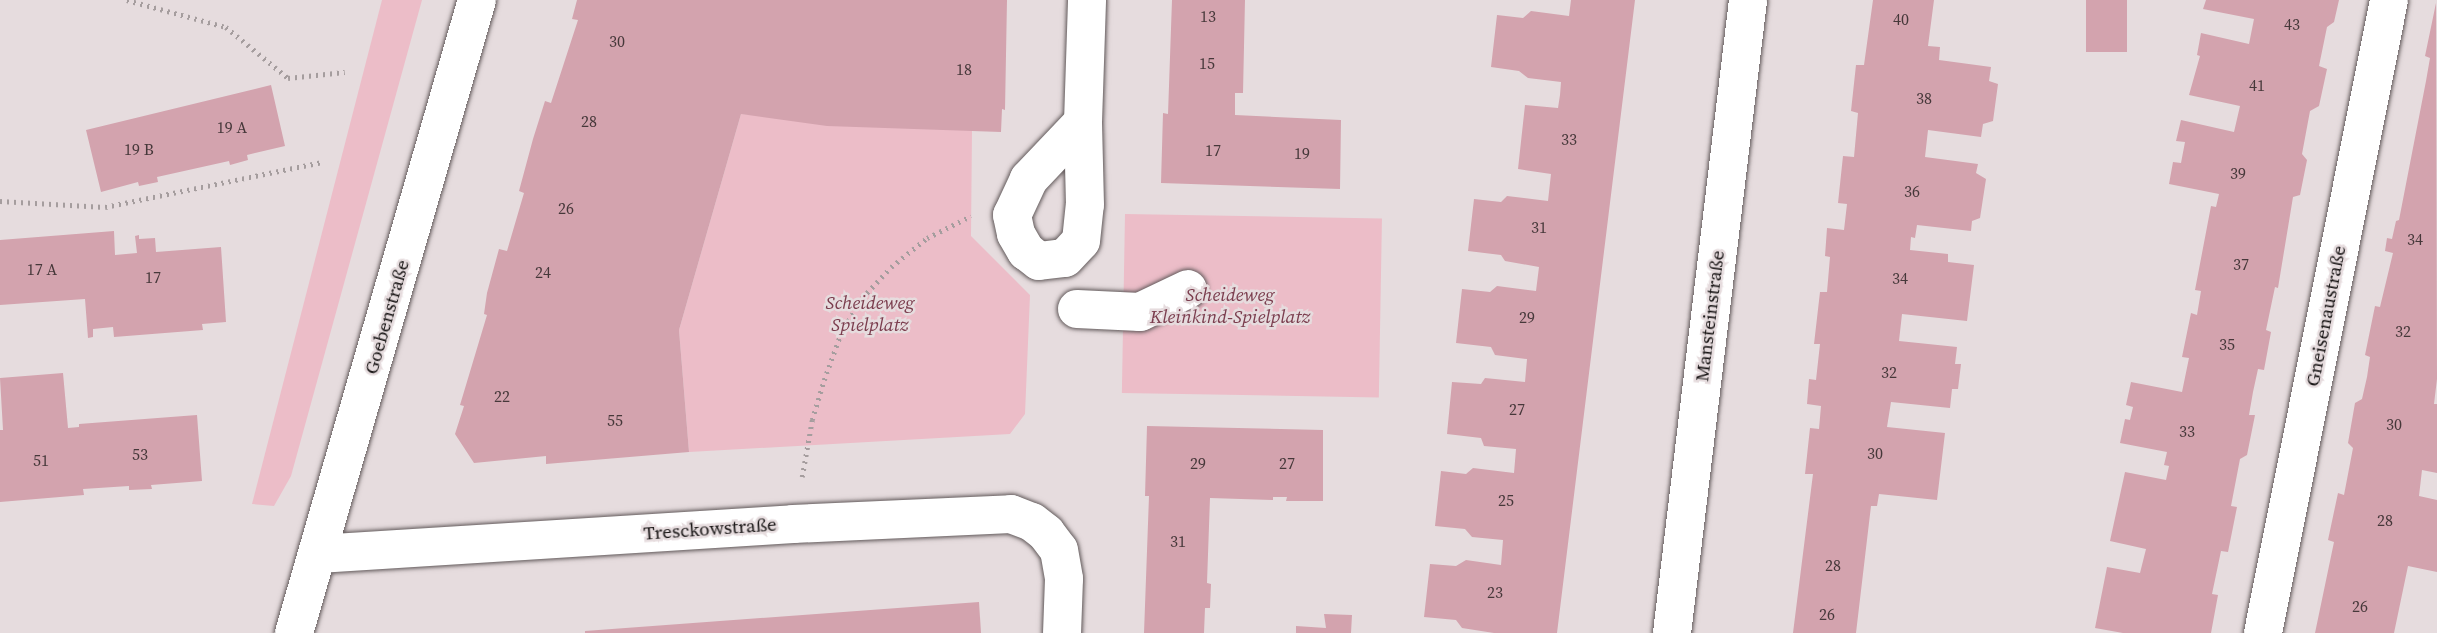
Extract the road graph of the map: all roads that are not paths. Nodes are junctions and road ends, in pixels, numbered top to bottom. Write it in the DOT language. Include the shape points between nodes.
graph roads {
  1 [pos="477,0"];
  2 [pos="1087,0"];
  3 [pos="1748,0"];
  4 [pos="2389,0"];
  5 [pos="1083,122"];
  6 [pos="1188,289"];
  7 [pos="1077,309"];
  8 [pos="318,554"];
  9 [pos="294,633"];
  10 [pos="1062,633"];
  11 [pos="1672,633"];
  12 [pos="2263,633"];
  1 -- 8 [label="street, Goebenstraße"];
  2 -- 5 [label="street"];
  3 -- 11 [label="street, Mansteinstraße"];
  4 -- 12 [label="street, Gneisenaustraße"];
  6 -- 7 [label="street" via="1140,312"];
  8 -- 9 [label="street, Goebenstraße"];
  8 -- 10 [label="street, Tresckowstraße" via="1011,514 1032,522 1059,550 1064,579"];
}
